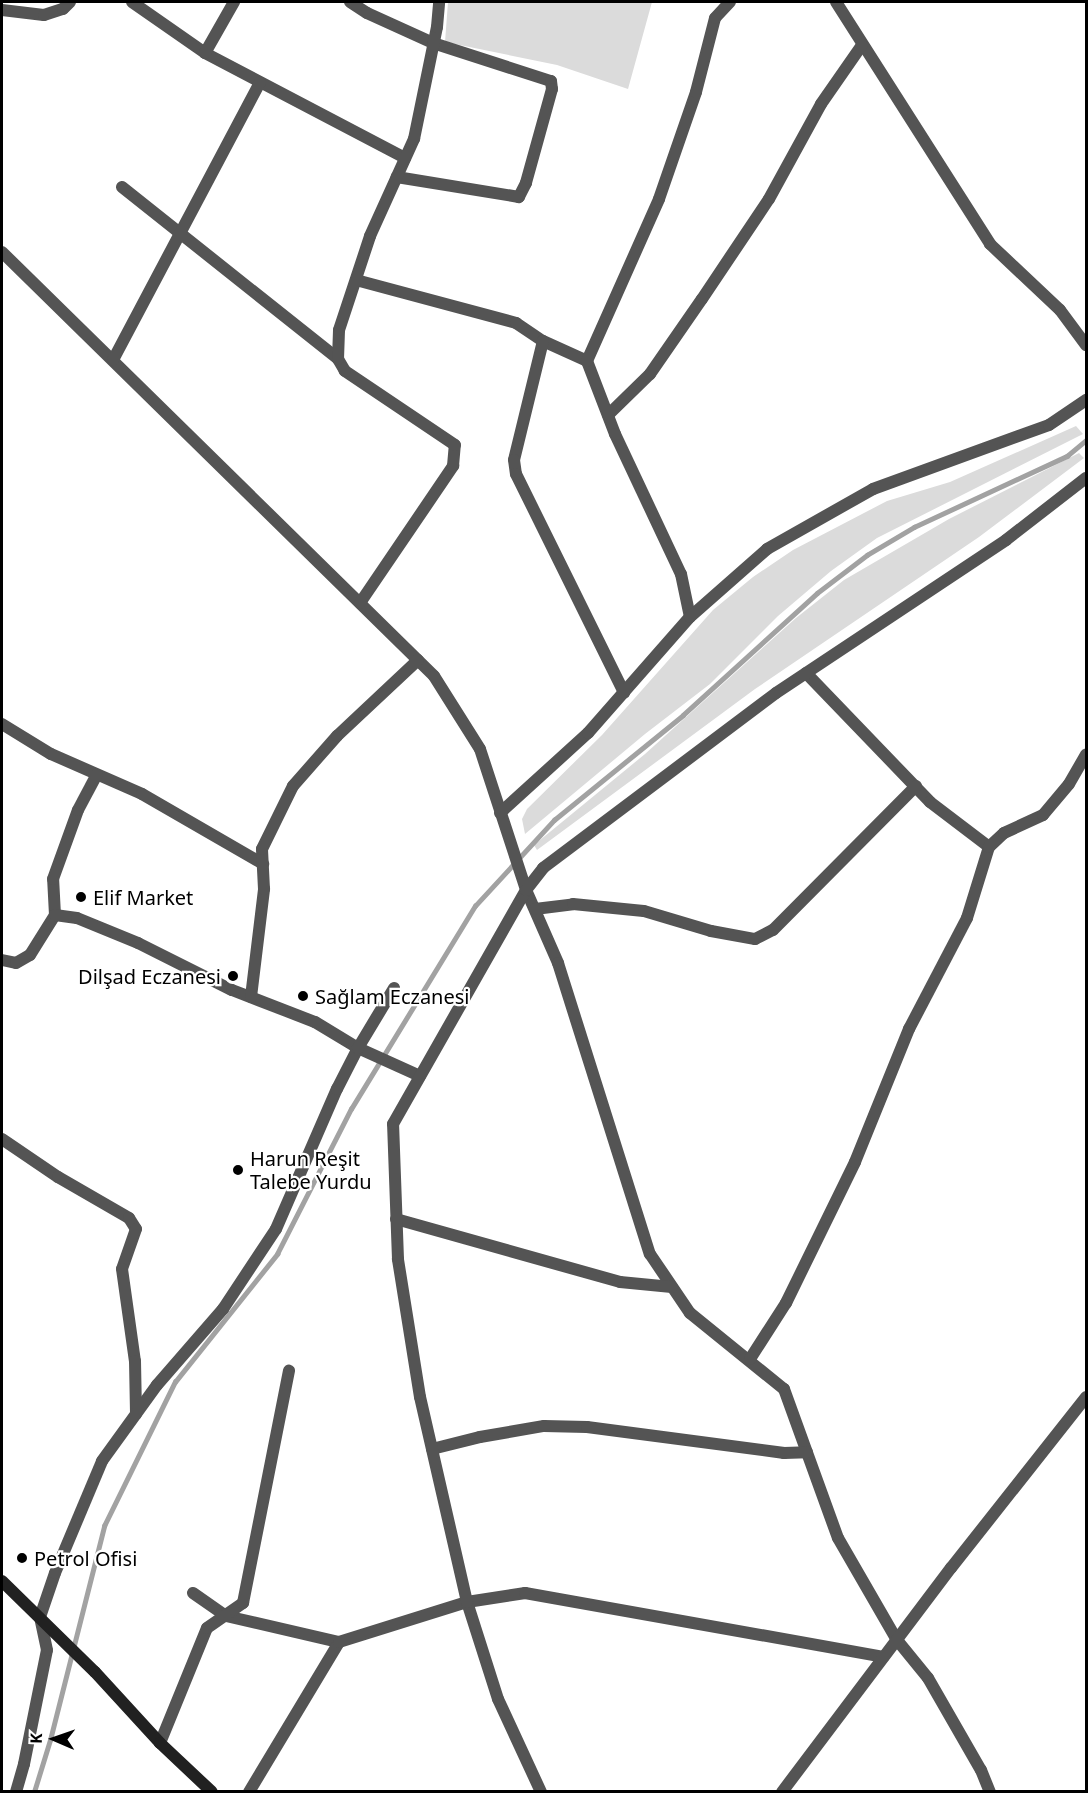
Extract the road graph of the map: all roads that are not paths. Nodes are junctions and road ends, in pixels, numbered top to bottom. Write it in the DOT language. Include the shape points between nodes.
graph roads {
  1 [pos="70,2"];
  2 [pos="132,2"];
  3 [pos="234,2"];
  4 [pos="350,2"];
  5 [pos="439,2"];
  6 [pos="730,2"];
  7 [pos="836,2"];
  8 [pos="2,10"];
  9 [pos="434,43"];
  10 [pos="862,45"];
  11 [pos="205,53"];
  12 [pos="260,82"];
  13 [pos="405,158"];
  14 [pos="397,177"];
  15 [pos="122,187"];
  16 [pos="181,233"];
  17 [pos="2,252"];
  18 [pos="356,280"];
  19 [pos="543,340"];
  20 [pos="1086,345"];
  21 [pos="338,359"];
  22 [pos="113,360"];
  23 [pos="587,361"];
  24 [pos="1086,399"];
  25 [pos="608,416"];
  26 [pos="1086,478"];
  27 [pos="360,603"];
  28 [pos="690,617"];
  29 [pos="418,660"];
  30 [pos="806,673"];
  31 [pos="624,693"];
  32 [pos="2,724"];
  33 [pos="1086,754"];
  34 [pos="97,775"];
  35 [pos="916,786"];
  36 [pos="500,813"];
  37 [pos="989,847"];
  38 [pos="263,864"];
  39 [pos="526,890"];
  40 [pos="535,909"];
  41 [pos="56,915"];
  42 [pos="2,960"];
  43 [pos="394,988"];
  44 [pos="251,998"];
  45 [pos="358,1048"];
  46 [pos="420,1076"];
  47 [pos="2,1139"];
  48 [pos="396,1219"];
  49 [pos="672,1287"];
  50 [pos="750,1359"];
  51 [pos="289,1371"];
  52 [pos="1086,1396"];
  53 [pos="136,1414"];
  54 [pos="432,1449"];
  55 [pos="807,1452"];
  56 [pos="2,1581"];
  57 [pos="193,1593"];
  58 [pos="466,1602"];
  59 [pos="226,1616"];
  60 [pos="40,1617"];
  61 [pos="897,1640"];
  62 [pos="339,1642"];
  63 [pos="883,1657"];
  64 [pos="160,1743"];
  65 [pos="16,1791"];
  66 [pos="212,1791"];
  67 [pos="249,1791"];
  68 [pos="541,1791"];
  69 [pos="782,1791"];
  70 [pos="990,1791"];
  1 -- 8 [label="street" via="63,9 44,15"];
  2 -- 11 [label="street"];
  3 -- 11 [label="street"];
  4 -- 9 [label="street"];
  5 -- 9 [label="street"];
  6 -- 23 [label="street" via="715,18 696,92 659,199"];
  7 -- 10 [label="street"];
  9 -- 13 [label="street" via="414,139"];
  9 -- 14 [label="street" via="551,81 552,89 519,197"];
  10 -- 20 [label="street" via="990,244 1060,310"];
  10 -- 25 [label="street" via="821,104 769,199 702,300 650,374"];
  11 -- 12 [label="street"];
  12 -- 13 [label="street"];
  12 -- 16 [label="street"];
  13 -- 14 [label="street"];
  14 -- 18 [label="street" via="370,236"];
  15 -- 16 [label="street"];
  16 -- 21 [label="street"];
  16 -- 22 [label="street"];
  17 -- 22 [label="street"];
  18 -- 19 [label="street" via="516,323"];
  18 -- 21 [label="street" via="339,330"];
  19 -- 23 [label="street"];
  19 -- 31 [label="street" via="514,460 516,474"];
  21 -- 27 [label="street" via="345,371 455,445 453,466"];
  22 -- 27 [label="street"];
  23 -- 25 [label="street"];
  24 -- 28 [label="street" via="1049,425 873,489 767,549"];
  25 -- 28 [label="street" via="681,574"];
  26 -- 30 [label="street" via="1006,540"];
  27 -- 29 [label="street"];
  28 -- 31 [label="street"];
  29 -- 36 [label="street" via="434,676 480,749"];
  29 -- 38 [label="street" via="338,736 293,786 262,849"];
  30 -- 35 [label="street"];
  30 -- 39 [label="street" via="543,868"];
  31 -- 36 [label="street" via="588,733"];
  32 -- 34 [label="street" via="51,754"];
  33 -- 37 [label="street" via="1069,784 1043,815 1004,833"];
  34 -- 38 [label="street" via="142,794"];
  34 -- 41 [label="street" via="78,810 53,879"];
  35 -- 37 [label="street" via="930,802"];
  35 -- 40 [label="street" via="773,930 755,939 711,931 644,911 573,904"];
  36 -- 39 [label="street"];
  37 -- 50 [label="street" via="967,918 909,1029 855,1162 786,1303"];
  38 -- 44 [label="street" via="264,889"];
  39 -- 40 [label="street"];
  39 -- 46 [label="street"];
  40 -- 49 [label="street" via="558,963 650,1254"];
  41 -- 42 [label="street" via="30,955 16,963"];
  41 -- 44 [label="street" via="77,918 138,943"];
  43 -- 45 [label="street"];
  44 -- 45 [label="street" via="315,1022"];
  45 -- 46 [label="street"];
  45 -- 53 [label="street" via="276,1229 223,1309"];
  46 -- 48 [label="street" via="393,1124"];
  47 -- 53 [label="street" via="129,1218 136,1229 122,1269 135,1361"];
  48 -- 49 [label="street" via="620,1282"];
  48 -- 54 [label="street" via="398,1259"];
  49 -- 50 [label="street" via="690,1313"];
  50 -- 55 [label="street" via="784,1389"];
  51 -- 59 [label="street" via="243,1603"];
  52 -- 61 [label="street"];
  53 -- 60 [label="street" via="102,1461"];
  54 -- 55 [label="street" via="544,1426 587,1426 784,1453"];
  54 -- 58 [label="street"];
  55 -- 61 [label="street" via="838,1539"];
  56 -- 60 [label="main road"];
  57 -- 59 [label="street"];
  58 -- 62 [label="street"];
  58 -- 63 [label="street" via="525,1593"];
  58 -- 68 [label="street" via="498,1699"];
  59 -- 62 [label="street"];
  59 -- 64 [label="street" via="207,1628"];
  60 -- 64 [label="main road"];
  60 -- 65 [label="street" via="48,1650"];
  61 -- 63 [label="street"];
  61 -- 70 [label="street" via="928,1678"];
  62 -- 67 [label="street"];
  63 -- 69 [label="street"];
  64 -- 66 [label="main road"];
}
